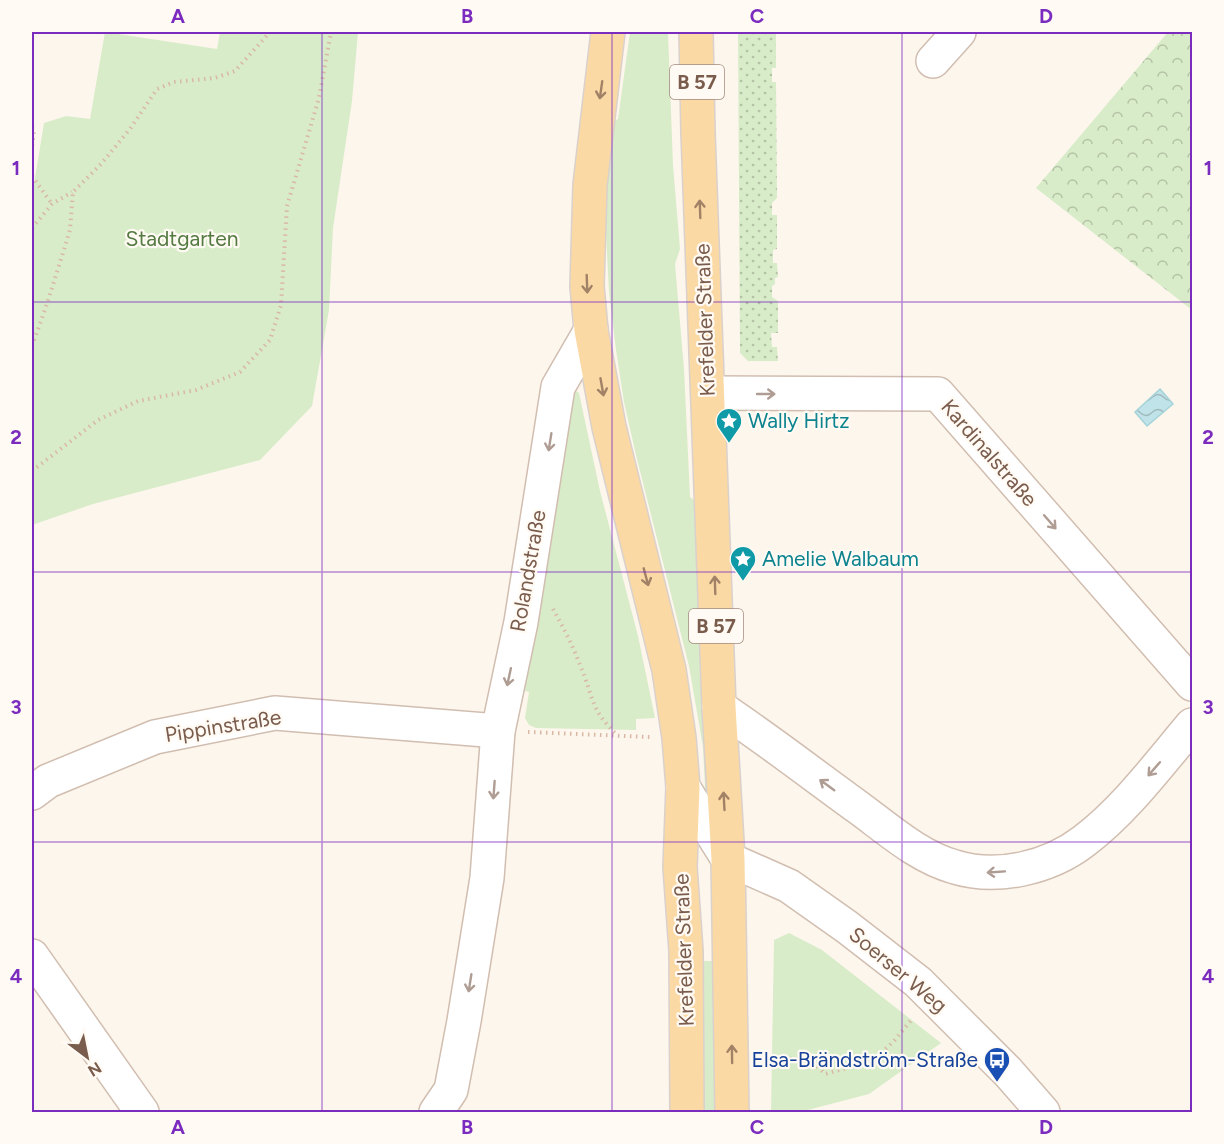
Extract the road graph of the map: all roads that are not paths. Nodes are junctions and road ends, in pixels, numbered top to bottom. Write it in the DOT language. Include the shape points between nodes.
graph roads {
  1 [pos="608,32"];
  2 [pos="696,32"];
  3 [pos="959,32"];
  4 [pos="933,61"];
  5 [pos="591,330"];
  6 [pos="708,393"];
  7 [pos="1192,684"];
  8 [pos="719,707"];
  9 [pos="1192,725"];
  10 [pos="498,731"];
  11 [pos="683,787"];
  12 [pos="32,793"];
  13 [pos="728,859"];
  14 [pos="32,956"];
  15 [pos="142,1113"];
  16 [pos="436,1113"];
  17 [pos="687,1113"];
  18 [pos="732,1113"];
  19 [pos="1043,1113"];
  1 -- 5 [label="main road, B 57, one-way" via="590,185 587,286"];
  6 -- 2 [label="main road, Krefelder Straße / B 57, one-way"];
  3 -- 4 [label="street"];
  5 -- 10 [label="street, Rolandstraße, one-way" via="558,387"];
  5 -- 11 [label="main road, Krefelder Straße / B 57, one-way" via="609,426 669,670"];
  6 -- 7 [label="street, Kardinalstraße, one-way" via="938,394"];
  8 -- 6 [label="main road, Krefelder Straße / B 57, one-way"];
  9 -- 8 [label="street, one-way" via="1107,823 1082,843 1051,860 1016,870 985,873 956,868 914,848"];
  13 -- 8 [label="main road, Krefelder Straße / B 57, one-way"];
  10 -- 12 [label="street, Pippinstraße" via="275,713 155,737 48,780"];
  10 -- 16 [label="street, Rolandstraße, one-way" via="488,878 451,1090"];
  11 -- 13 [label="street, Krefelder Straße"];
  11 -- 17 [label="main road, Krefelder Straße / B 57" via="680,867 687,962"];
  18 -- 13 [label="main road, Krefelder Straße / B 57, one-way"];
  13 -- 19 [label="street, Soerser Weg" via="789,886 918,982"];
  14 -- 15 [label="street"];
}
